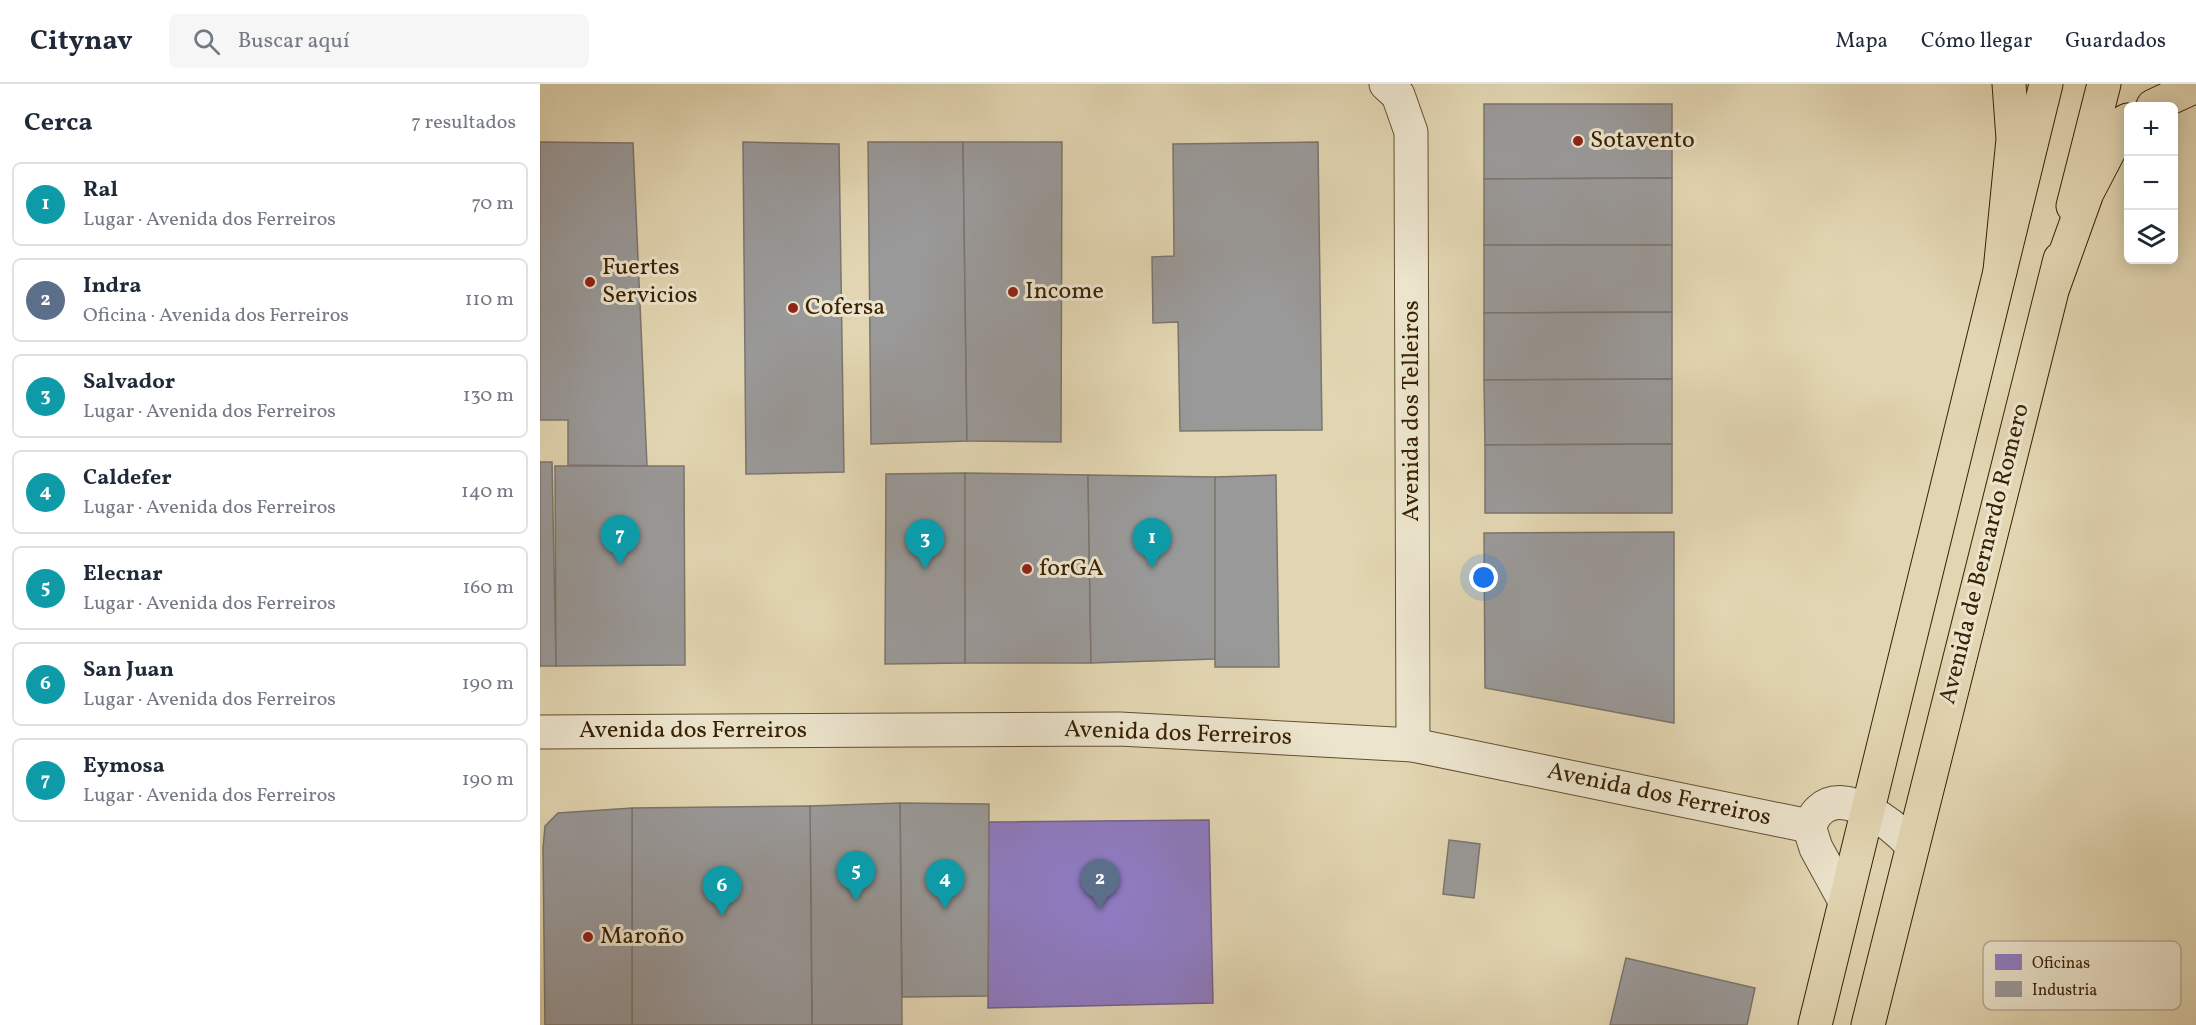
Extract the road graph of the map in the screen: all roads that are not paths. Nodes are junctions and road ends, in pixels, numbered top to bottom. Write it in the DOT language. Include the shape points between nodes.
graph roads {
  1 [pos="1386,84"];
  2 [pos="2009,84"];
  3 [pos="2046,84"];
  4 [pos="2104,84"];
  5 [pos="2196,86"];
  6 [pos="2161,102"];
  7 [pos="2124,122"];
  8 [pos="2000,271"];
  9 [pos="2054,285"];
  10 [pos="540,732"];
  11 [pos="1413,745"];
  12 [pos="1866,810"];
  13 [pos="1809,826"];
  14 [pos="1911,844"];
  15 [pos="1845,901"];
  16 [pos="1815,1025"];
  17 [pos="1868,1025"];
  1 -- 11 [label="street, Avenida dos Telleiros" via="1398,95 1411,132"];
  2 -- 8 [label="highway" via="2013,139"];
  3 -- 8 [label="highway"];
  4 -- 9 [label="highway, Avenida de Bernardo Romero"];
  5 -- 6 [label="highway"];
  7 -- 9 [label="highway" via="2087,193"];
  8 -- 12 [label="highway"];
  9 -- 14 [label="highway, Avenida de Bernardo Romero"];
  10 -- 11 [label="street, Avenida dos Ferreiros" via="1120,729"];
  11 -- 13 [label="street, Avenida dos Ferreiros"];
  12 -- 13 [label="street" via="1834,803 1820,809"];
  12 -- 14 [label="street" via="1892,824"];
  12 -- 15 [label="highway"];
  13 -- 15 [label="street"];
  14 -- 17 [label="highway, Avenida de Bernardo Romero"];
  15 -- 16 [label="highway"];
}
